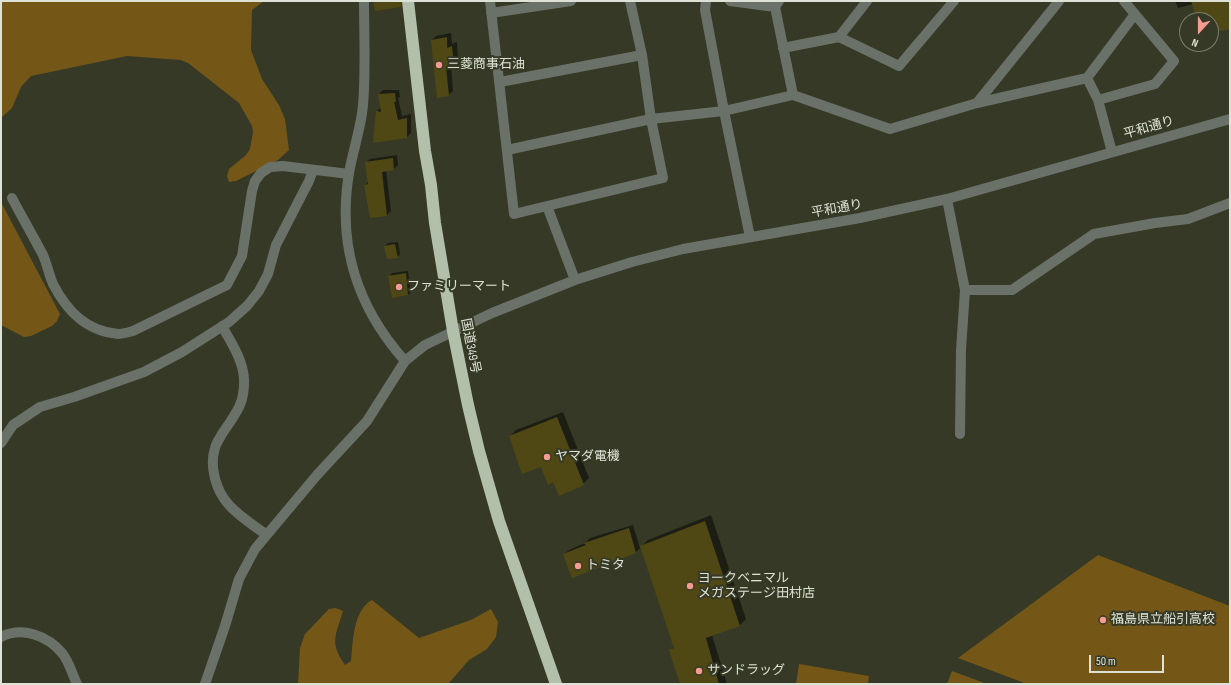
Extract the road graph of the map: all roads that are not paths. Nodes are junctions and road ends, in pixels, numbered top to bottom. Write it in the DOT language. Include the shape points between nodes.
graph roads {
  1 [pos="364,1"];
  2 [pos="408,1"];
  3 [pos="490,1"];
  4 [pos="571,1"];
  5 [pos="630,1"];
  6 [pos="706,1"];
  7 [pos="730,1"];
  8 [pos="867,1"];
  9 [pos="954,1"];
  10 [pos="1060,1"];
  11 [pos="1124,1"];
  12 [pos="777,4"];
  13 [pos="491,13"];
  14 [pos="1135,14"];
  15 [pos="839,37"];
  16 [pos="783,48"];
  17 [pos="642,55"];
  18 [pos="1087,78"];
  19 [pos="500,82"];
  20 [pos="793,95"];
  21 [pos="1098,100"];
  22 [pos="977,103"];
  23 [pos="724,111"];
  24 [pos="651,119"];
  25 [pos="1230,119"];
  26 [pos="507,150"];
  27 [pos="1112,152"];
  28 [pos="313,170"];
  29 [pos="349,174"];
  30 [pos="12,198"];
  31 [pos="947,199"];
  32 [pos="1230,203"];
  33 [pos="547,206"];
  34 [pos="750,237"];
  35 [pos="575,280"];
  36 [pos="965,290"];
  37 [pos="222,326"];
  38 [pos="453,331"];
  39 [pos="405,362"];
  40 [pos="960,434"];
  41 [pos="1,443"];
  42 [pos="267,535"];
  43 [pos="1,637"];
  44 [pos="77,684"];
  45 [pos="205,684"];
  46 [pos="556,684"];
  1 -- 29 [label="street" via="363,106"];
  2 -- 38 [label="highway, 国道349号" via="434,223"];
  3 -- 13 [label="street"];
  4 -- 13 [label="street"];
  5 -- 17 [label="street"];
  6 -- 23 [label="street" via="705,10"];
  7 -- 12 [label="street"];
  8 -- 15 [label="street"];
  9 -- 15 [label="street" via="899,66"];
  10 -- 22 [label="street"];
  11 -- 14 [label="street"];
  12 -- 16 [label="street"];
  13 -- 19 [label="street"];
  14 -- 18 [label="street"];
  14 -- 21 [label="street" via="1174,61 1155,84"];
  15 -- 16 [label="street"];
  16 -- 20 [label="street"];
  17 -- 19 [label="street"];
  17 -- 24 [label="street"];
  18 -- 21 [label="street"];
  18 -- 22 [label="street"];
  19 -- 26 [label="street"];
  20 -- 22 [label="street" via="890,129"];
  20 -- 23 [label="street"];
  21 -- 27 [label="street"];
  23 -- 24 [label="street"];
  23 -- 34 [label="street"];
  24 -- 26 [label="street"];
  24 -- 33 [label="street" via="663,178"];
  25 -- 27 [label="street, 平和通り"];
  26 -- 33 [label="street" via="514,214"];
  27 -- 31 [label="street, 平和通り"];
  28 -- 29 [label="street"];
  28 -- 30 [label="street" via="270,167 255,181 242,256 227,285 133,331 119,334 100,330 88,324 74,315 65,304"];
  28 -- 37 [label="street" via="276,245 260,291 247,306"];
  29 -- 39 [label="street" via="346,218 353,272 367,308 389,344"];
  31 -- 34 [label="street, 平和通り" via="860,218"];
  31 -- 36 [label="street"];
  32 -- 36 [label="street" via="1188,219 1094,234 1012,290"];
  33 -- 35 [label="street"];
  34 -- 35 [label="street, 平和通り" via="675,251"];
  35 -- 38 [label="street, 平和通り"];
  36 -- 40 [label="street"];
  37 -- 41 [label="street" via="182,352 144,372 40,407 13,425"];
  37 -- 42 [label="street" via="241,363 244,391 234,418 215,447 215,479 223,499 230,507"];
  38 -- 39 [label="street, 平和通り" via="425,345"];
  38 -- 46 [label="highway, 国道349号" via="479,451 499,521"];
  39 -- 42 [label="street, 平和通り" via="367,421"];
  42 -- 45 [label="street, 平和通り" via="255,549 239,579"];
  43 -- 44 [label="street" via="19,632 35,634 49,640 63,654"];
}
